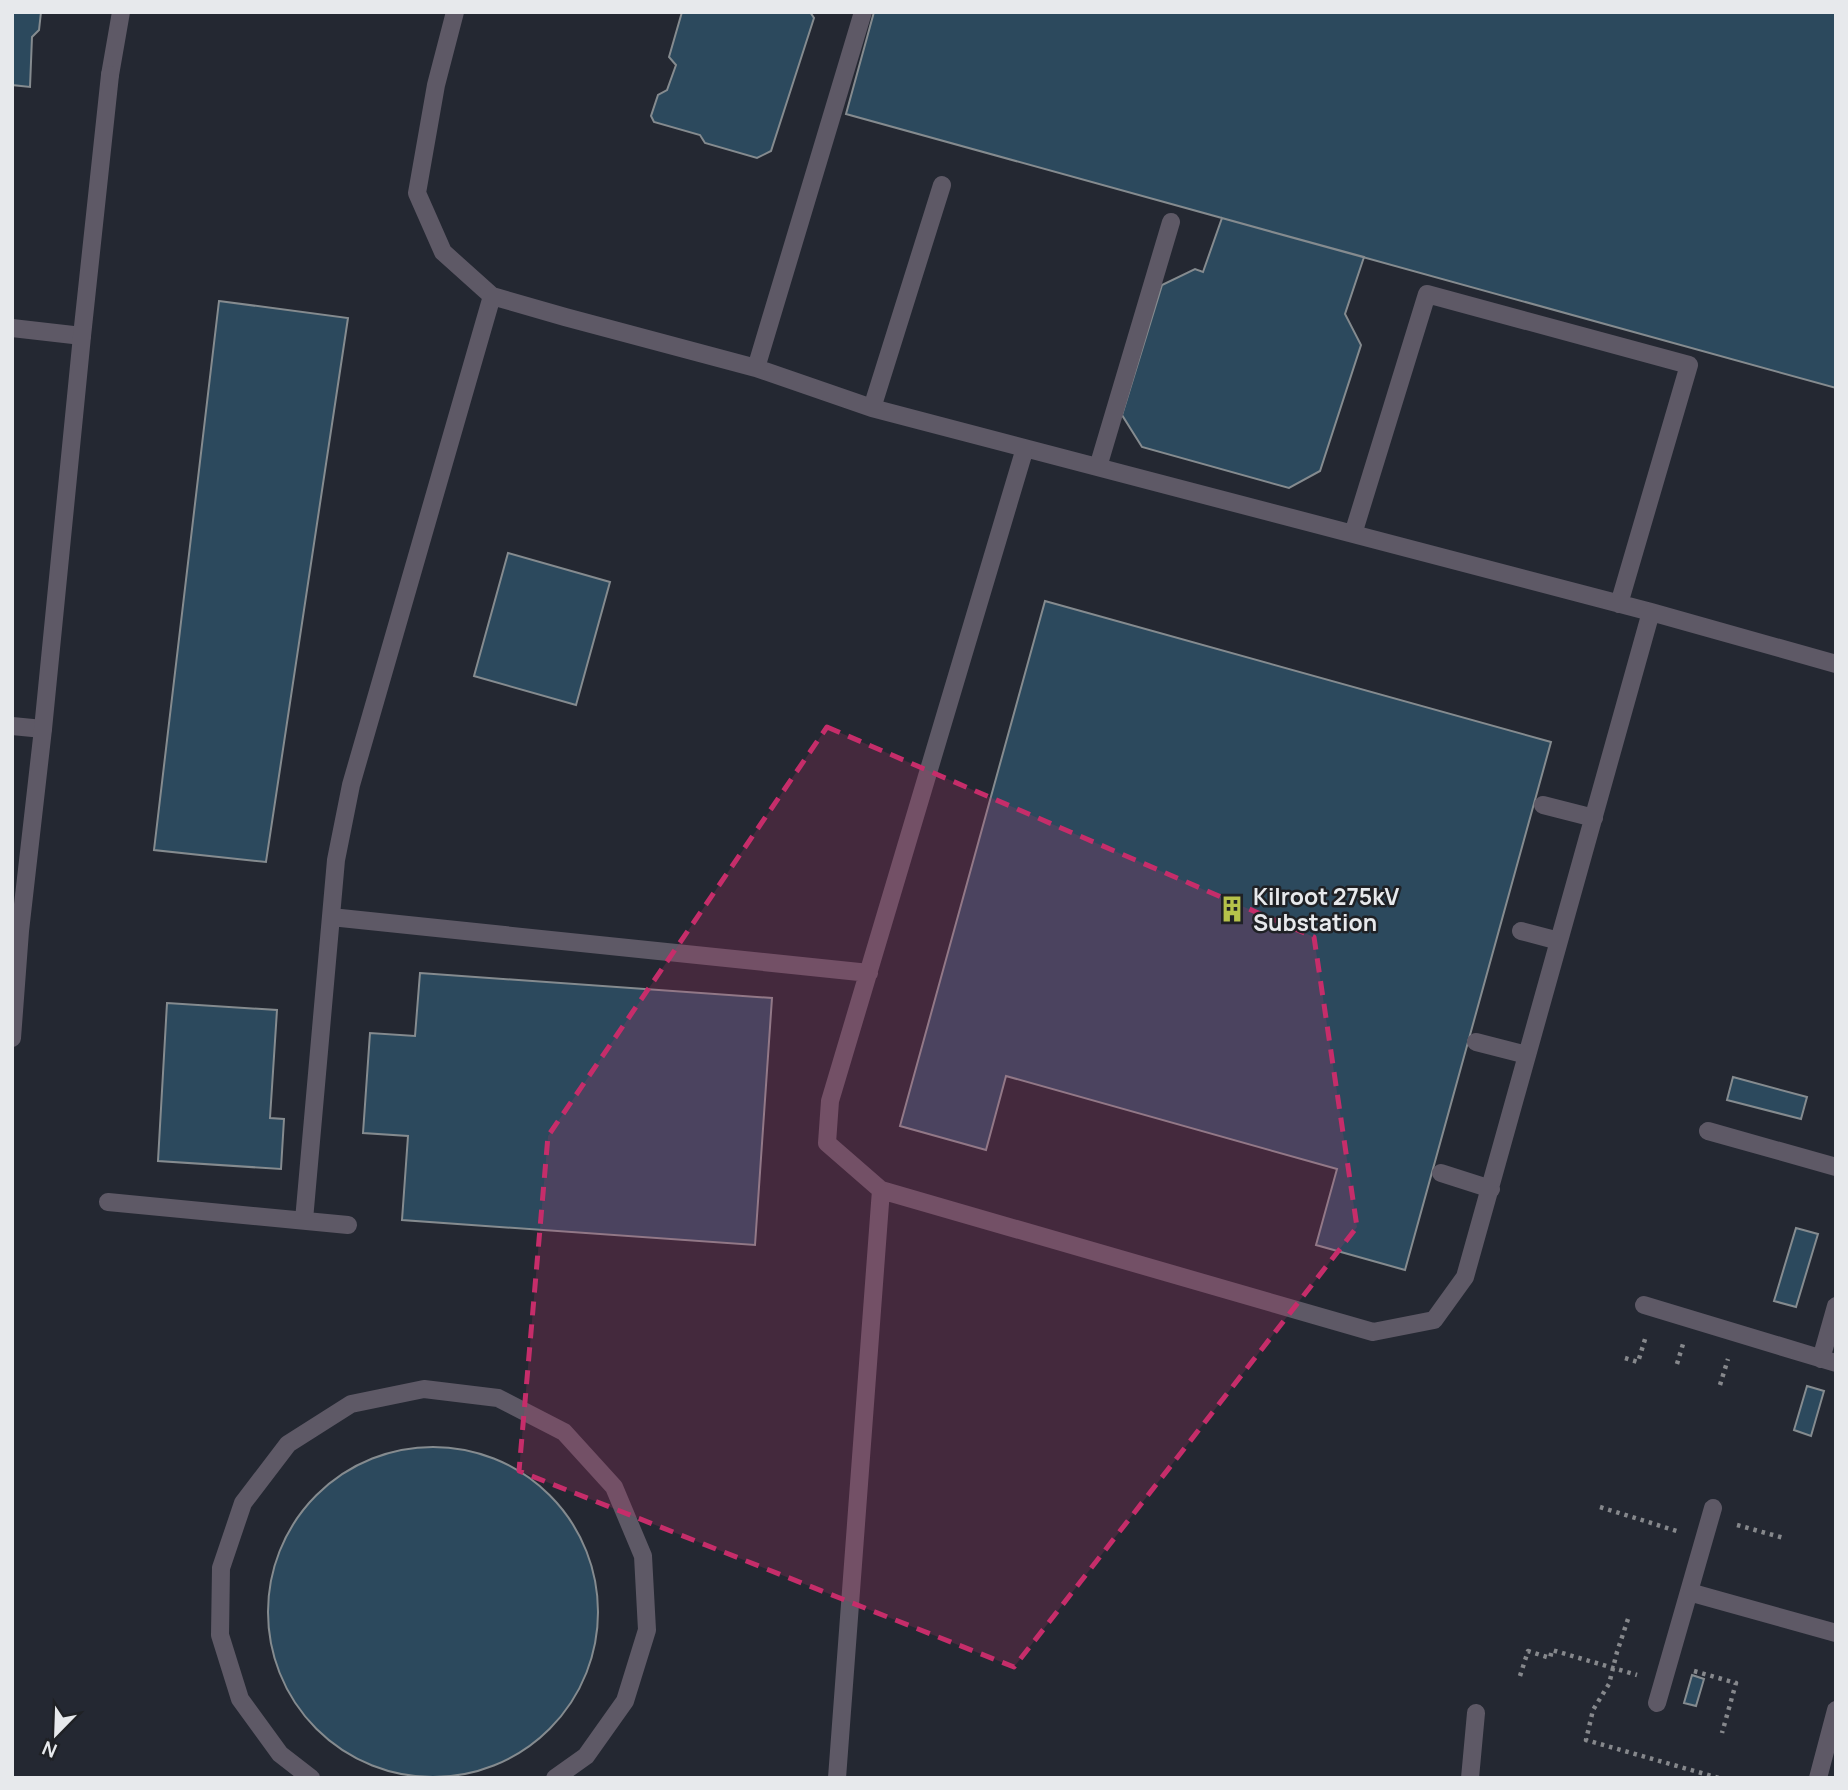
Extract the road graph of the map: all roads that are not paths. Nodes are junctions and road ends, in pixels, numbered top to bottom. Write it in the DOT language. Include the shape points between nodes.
graph roads {
  1 [pos="121,12"];
  2 [pos="455,12"];
  3 [pos="863,12"];
  4 [pos="942,185"];
  5 [pos="1171,222"];
  6 [pos="492,296"];
  7 [pos="12,328"];
  8 [pos="82,335"];
  9 [pos="756,368"];
  10 [pos="872,408"];
  11 [pos="1025,448"];
  12 [pos="1098,467"];
  13 [pos="1353,534"];
  14 [pos="1619,604"];
  15 [pos="1651,612"];
  16 [pos="1836,664"];
  17 [pos="12,726"];
  18 [pos="43,729"];
  19 [pos="1543,805"];
  20 [pos="1594,818"];
  21 [pos="331,917"];
  22 [pos="16,931"];
  23 [pos="1521,931"];
  24 [pos="1559,941"];
  25 [pos="869,973"];
  26 [pos="12,1038"];
  27 [pos="1476,1042"];
  28 [pos="1528,1055"];
  29 [pos="1708,1131"];
  30 [pos="1836,1167"];
  31 [pos="1441,1173"];
  32 [pos="1490,1189"];
  33 [pos="881,1191"];
  34 [pos="108,1202"];
  35 [pos="304,1220"];
  36 [pos="348,1225"];
  37 [pos="1836,1306"];
  38 [pos="1649,1307"];
  39 [pos="1828,1361"];
  40 [pos="1711,1513"];
  41 [pos="1689,1592"];
  42 [pos="1836,1633"];
  43 [pos="1657,1703"];
  44 [pos="1836,1710"];
  45 [pos="1476,1713"];
  46 [pos="312,1778"];
  47 [pos="555,1778"];
  48 [pos="837,1778"];
  49 [pos="1470,1778"];
  50 [pos="1818,1778"];
  1 -- 8 [label="street"];
  2 -- 6 [label="street" via="416,193 443,252"];
  3 -- 9 [label="street"];
  4 -- 10 [label="street"];
  5 -- 12 [label="street"];
  6 -- 9 [label="street"];
  6 -- 21 [label="street" via="351,785 336,860"];
  7 -- 8 [label="street"];
  8 -- 18 [label="street"];
  9 -- 10 [label="street"];
  10 -- 11 [label="street"];
  11 -- 12 [label="street"];
  11 -- 25 [label="street"];
  12 -- 13 [label="street"];
  13 -- 14 [label="street"];
  13 -- 14 [label="street" via="1427,294 1689,365"];
  14 -- 15 [label="street"];
  15 -- 16 [label="street"];
  15 -- 20 [label="street"];
  17 -- 18 [label="street"];
  18 -- 22 [label="street"];
  19 -- 20 [label="street"];
  20 -- 24 [label="street"];
  21 -- 25 [label="street"];
  21 -- 35 [label="street"];
  22 -- 26 [label="street"];
  23 -- 24 [label="street"];
  24 -- 28 [label="street"];
  25 -- 33 [label="street" via="830,1101 827,1143"];
  27 -- 28 [label="street"];
  28 -- 32 [label="street"];
  29 -- 30 [label="street"];
  31 -- 32 [label="street"];
  32 -- 33 [label="street" via="1465,1277 1434,1320 1373,1332"];
  33 -- 48 [label="street"];
  34 -- 35 [label="street"];
  35 -- 36 [label="street"];
  37 -- 39 [label="street"];
  38 -- 39 [label="street"];
  40 -- 41 [label="street"];
  41 -- 42 [label="street"];
  41 -- 43 [label="street"];
  44 -- 50 [label="street"];
  45 -- 49 [label="street"];
  46 -- 47 [label="street" via="280,1754 240,1699 220,1635 220,1568 243,1503 288,1444 351,1404 424,1389 498,1398 564,1432 614,1487 643,1556 647,1630 625,1701 586,1756"];
}
